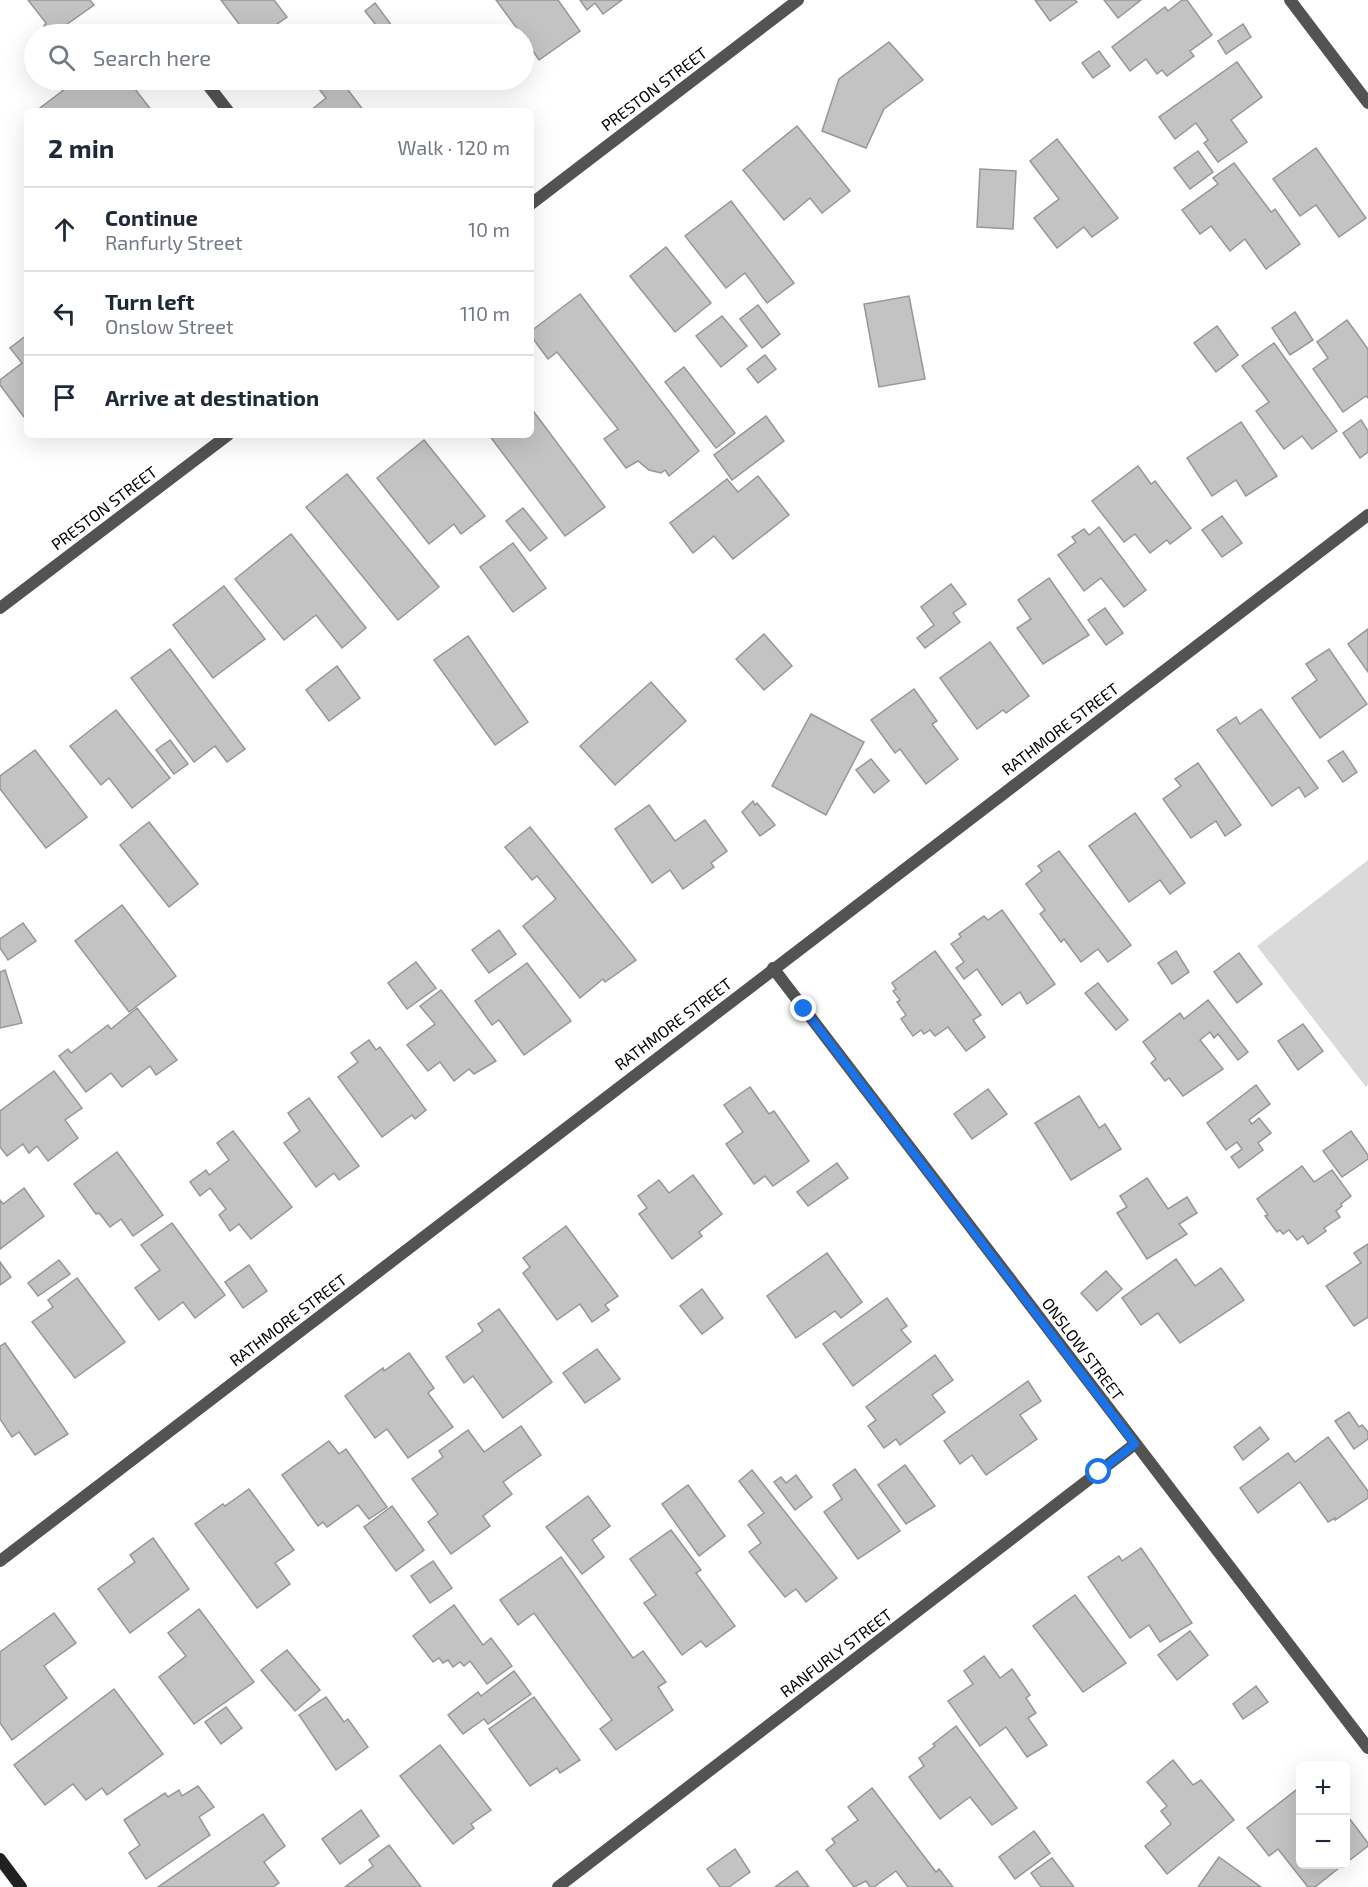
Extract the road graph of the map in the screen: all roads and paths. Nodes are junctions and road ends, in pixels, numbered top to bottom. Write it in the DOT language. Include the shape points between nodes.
graph roads {
  1 [pos="798,0"];
  2 [pos="1290,0"];
  3 [pos="212,90"];
  4 [pos="1368,103"];
  5 [pos="226,108"];
  6 [pos="534,202"];
  7 [pos="224,438"];
  8 [pos="1368,514"];
  9 [pos="0,608"];
  10 [pos="773,968"];
  11 [pos="1135,1444"];
  12 [pos="0,1561"];
  13 [pos="1368,1748"];
  14 [pos="0,1859"];
  15 [pos="21,1887"];
  16 [pos="558,1887"];
  1 -- 6 [label="street, PRESTON STREET"];
  2 -- 4 [label="street"];
  3 -- 5 [label="street"];
  7 -- 9 [label="street, PRESTON STREET"];
  8 -- 10 [label="street, RATHMORE STREET"];
  10 -- 11 [label="street, ONSLOW STREET"];
  10 -- 12 [label="street, RATHMORE STREET"];
  11 -- 13 [label="street, ONSLOW STREET"];
  11 -- 16 [label="street, RANFURLY STREET"];
  14 -- 15 [label="main road"];
}
